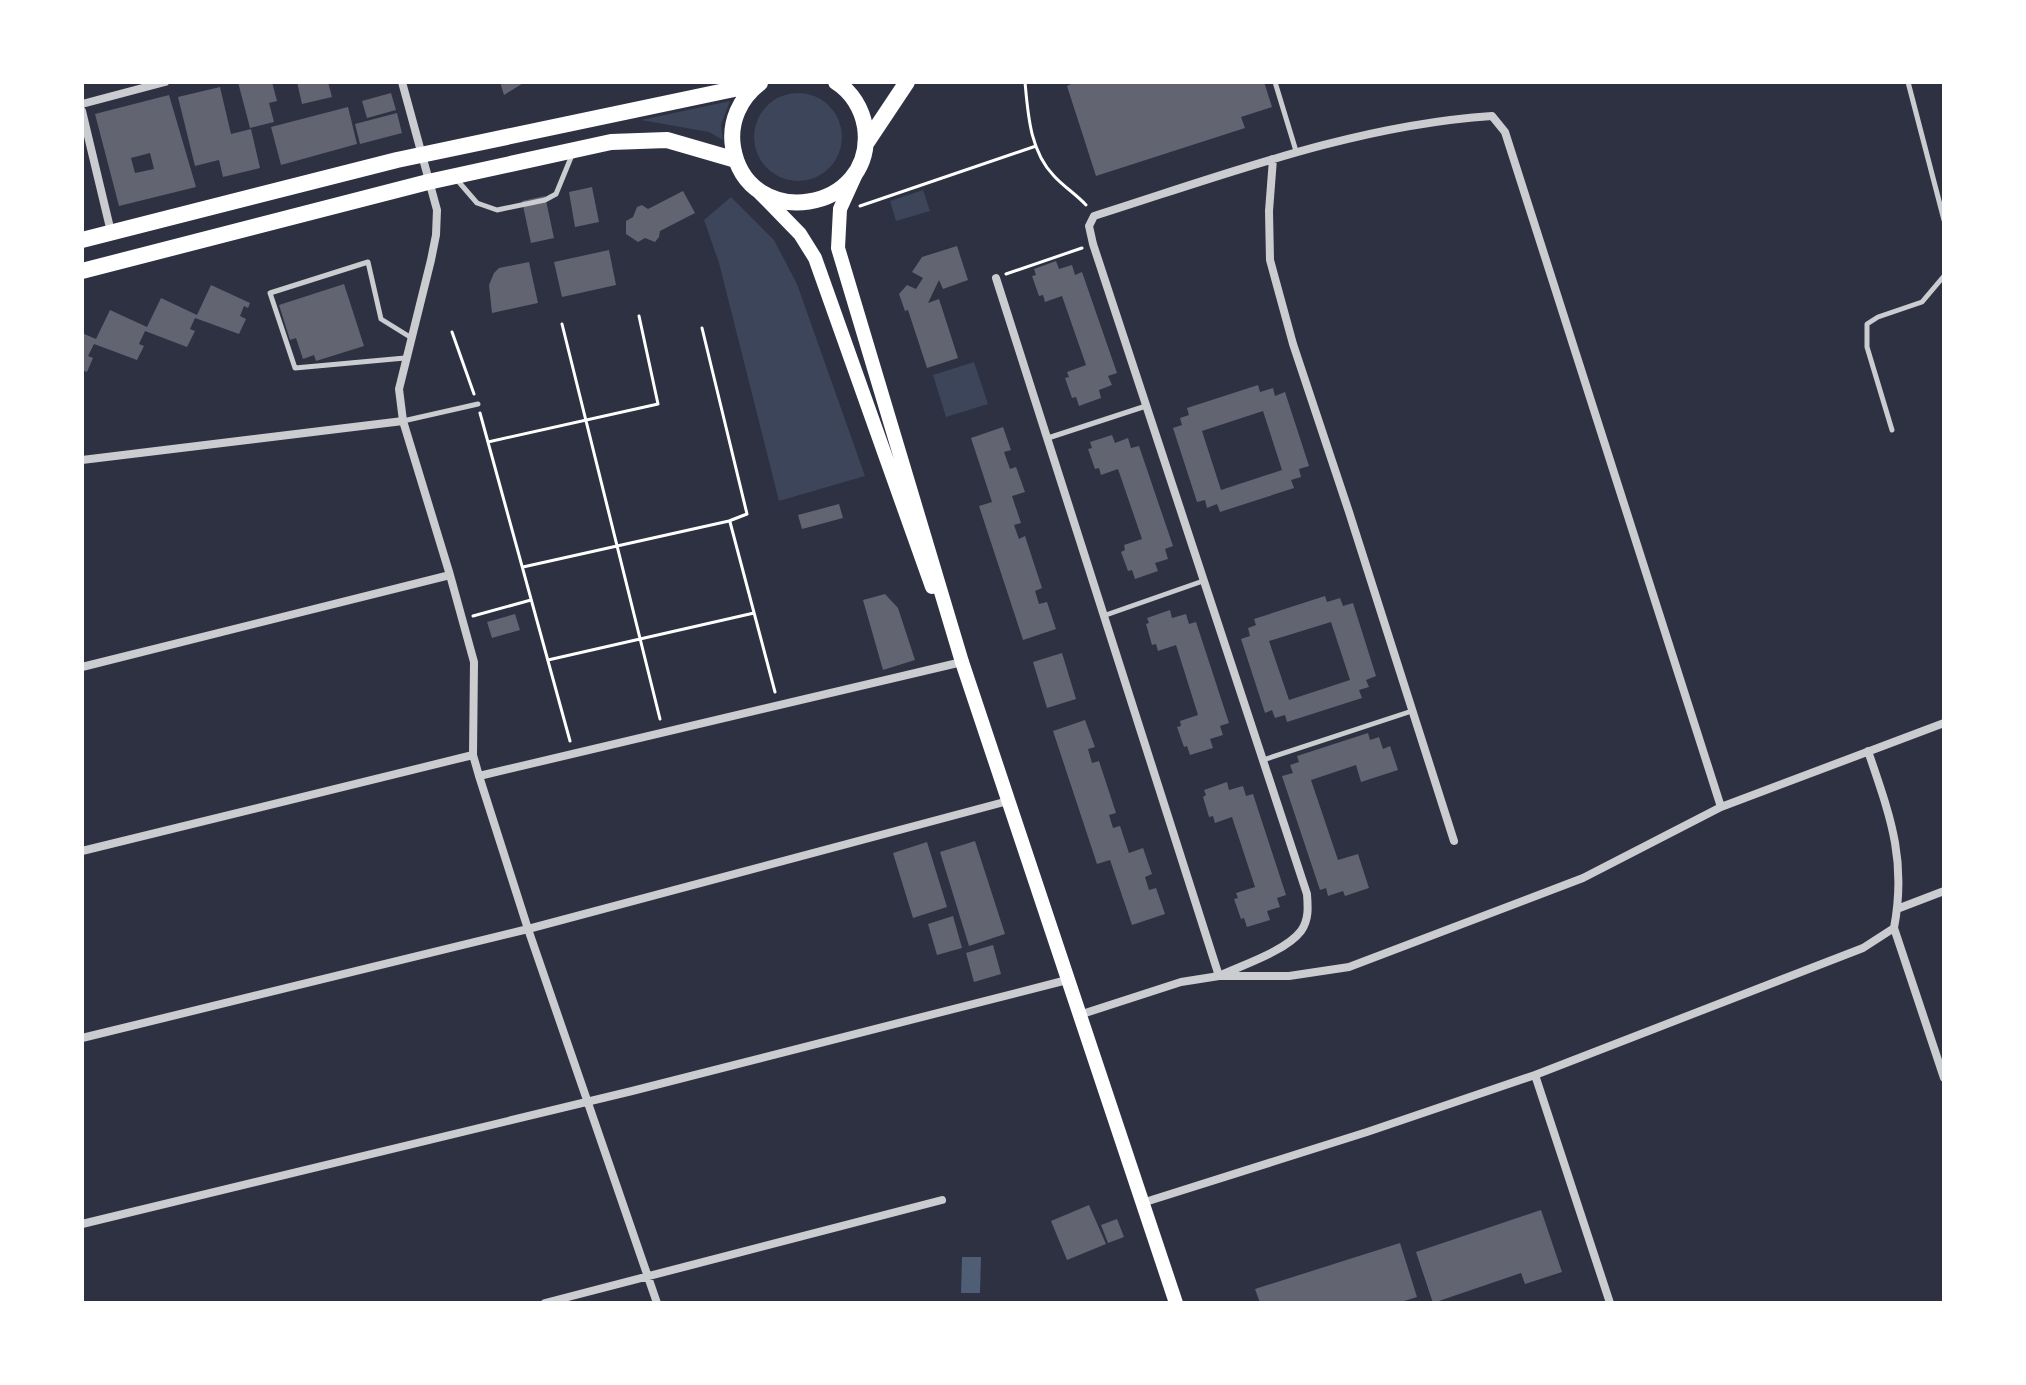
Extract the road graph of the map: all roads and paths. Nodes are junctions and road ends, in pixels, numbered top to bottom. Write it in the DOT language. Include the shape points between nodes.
graph roads {
  1 [pos="165,82"];
  2 [pos="402,82"];
  3 [pos="836,82"];
  4 [pos="907,82"];
  5 [pos="1025,82"];
  6 [pos="1275,82"];
  7 [pos="1908,82"];
  8 [pos="760,83"];
  9 [pos="82,104"];
  10 [pos="82,111"];
  11 [pos="867,142"];
  12 [pos="1036,146"];
  13 [pos="574,149"];
  14 [pos="1296,151"];
  15 [pos="421,155"];
  16 [pos="1273,159"];
  17 [pos="736,160"];
  18 [pos="860,164"];
  19 [pos="455,177"];
  20 [pos="748,181"];
  21 [pos="428,182"];
  22 [pos="860,206"];
  23 [pos="1094,216"];
  24 [pos="1944,220"];
  25 [pos="111,232"];
  26 [pos="82,240"];
  27 [pos="1093,244"];
  28 [pos="82,271"];
  29 [pos="1944,276"];
  30 [pos="996,278"];
  31 [pos="639,316"];
  32 [pos="562,324"];
  33 [pos="702,328"];
  34 [pos="452,332"];
  35 [pos="410,337"];
  36 [pos="405,358"];
  37 [pos="478,404"];
  38 [pos="1146,406"];
  39 [pos="403,421"];
  40 [pos="586,422"];
  41 [pos="1892,430"];
  42 [pos="1047,438"];
  43 [pos="488,442"];
  44 [pos="82,460"];
  45 [pos="729,521"];
  46 [pos="616,546"];
  47 [pos="523,567"];
  48 [pos="450,575"];
  49 [pos="1204,581"];
  50 [pos="531,600"];
  51 [pos="754,613"];
  52 [pos="1103,616"];
  53 [pos="462,619"];
  54 [pos="639,639"];
  55 [pos="548,660"];
  56 [pos="962,662"];
  57 [pos="82,667"];
  58 [pos="775,692"];
  59 [pos="1412,711"];
  60 [pos="660,719"];
  61 [pos="1944,723"];
  62 [pos="570,741"];
  63 [pos="1868,751"];
  64 [pos="473,755"];
  65 [pos="1263,760"];
  66 [pos="479,776"];
  67 [pos="1008,801"];
  68 [pos="1721,807"];
  69 [pos="1454,841"];
  70 [pos="82,851"];
  71 [pos="1944,891"];
  72 [pos="1897,909"];
  73 [pos="1894,928"];
  74 [pos="528,929"];
  75 [pos="1219,976"];
  76 [pos="1067,980"];
  77 [pos="1079,1015"];
  78 [pos="82,1038"];
  79 [pos="1941,1056"];
  80 [pos="1535,1075"];
  81 [pos="1944,1078"];
  82 [pos="588,1102"];
  83 [pos="942,1200"];
  84 [pos="1142,1203"];
  85 [pos="82,1224"];
  86 [pos="648,1278"];
  87 [pos="545,1303"];
  88 [pos="657,1303"];
  89 [pos="1176,1303"];
  90 [pos="1610,1303"];
  1 -- 9 [label="street"];
  2 -- 15 [label="street"];
  3 -- 11 [label="main road" via="859,108"];
  4 -- 11 [label="main road"];
  5 -- 12 [label="path"];
  6 -- 14 [label="lane"];
  7 -- 24 [label="lane"];
  8 -- 15 [label="main road"];
  8 -- 17 [label="main road" via="736,112"];
  10 -- 25 [label="street"];
  11 -- 18 [label="main road"];
  12 -- 22 [label="path"];
  12 -- 23 [label="path" via="1053,175"];
  13 -- 17 [label="main road" via="667,140"];
  13 -- 19 [label="main road"];
  13 -- 19 [label="lane" via="556,194 545,200 497,210 477,203"];
  14 -- 16 [label="street"];
  14 -- 68 [label="street" via="1447,119 1492,116 1505,132"];
  15 -- 21 [label="street"];
  15 -- 25 [label="main road"];
  16 -- 23 [label="street"];
  16 -- 59 [label="street" via="1270,260"];
  17 -- 20 [label="main road"];
  18 -- 20 [label="main road" via="834,194 809,203 769,197"];
  18 -- 56 [label="main road" via="840,209 838,248"];
  19 -- 21 [label="main road"];
  20 -- 56 [label="main road" via="800,234 815,258"];
  21 -- 28 [label="main road"];
  21 -- 35 [label="street" via="437,210 436,235"];
  23 -- 27 [label="street" via="1089,226"];
  25 -- 26 [label="main road"];
  27 -- 30 [label="path"];
  27 -- 38 [label="street"];
  29 -- 41 [label="lane" via="1922,302 1867,324 1867,347"];
  30 -- 42 [label="street"];
  31 -- 40 [label="path" via="658,404"];
  32 -- 40 [label="path"];
  33 -- 45 [label="path" via="747,514"];
  34 -- 37 [label="path"];
  35 -- 36 [label="street"];
  35 -- 36 [label="lane" via="381,319 368,262 270,293 295,368"];
  36 -- 39 [label="street" via="399,389"];
  37 -- 39 [label="lane"];
  37 -- 43 [label="path"];
  38 -- 42 [label="lane"];
  38 -- 49 [label="street"];
  39 -- 44 [label="street"];
  39 -- 48 [label="street"];
  40 -- 43 [label="path"];
  40 -- 46 [label="path"];
  42 -- 52 [label="street"];
  43 -- 47 [label="path"];
  45 -- 46 [label="path"];
  45 -- 51 [label="path"];
  46 -- 47 [label="path"];
  46 -- 54 [label="path"];
  47 -- 50 [label="path"];
  48 -- 53 [label="street"];
  48 -- 57 [label="street"];
  49 -- 52 [label="lane"];
  49 -- 65 [label="street"];
  50 -- 53 [label="path"];
  50 -- 55 [label="path"];
  51 -- 54 [label="path"];
  51 -- 58 [label="path"];
  52 -- 75 [label="street"];
  53 -- 64 [label="street" via="474,662"];
  54 -- 55 [label="path"];
  54 -- 60 [label="path"];
  55 -- 62 [label="path"];
  56 -- 66 [label="street"];
  56 -- 67 [label="main road"];
  59 -- 65 [label="lane"];
  59 -- 69 [label="street"];
  61 -- 63 [label="street"];
  63 -- 68 [label="street"];
  63 -- 72 [label="street" via="1895,830"];
  64 -- 66 [label="street"];
  64 -- 70 [label="street"];
  65 -- 75 [label="street" via="1307,894 1308,915 1302,930 1287,943"];
  66 -- 74 [label="street"];
  67 -- 74 [label="street"];
  67 -- 76 [label="main road"];
  68 -- 75 [label="street" via="1583,878 1349,967 1289,976"];
  71 -- 72 [label="street"];
  72 -- 73 [label="street"];
  73 -- 79 [label="street"];
  73 -- 80 [label="street" via="1863,948"];
  74 -- 78 [label="street"];
  74 -- 82 [label="street"];
  75 -- 77 [label="street" via="1181,982"];
  76 -- 77 [label="main road"];
  76 -- 82 [label="street"];
  77 -- 84 [label="main road"];
  79 -- 81 [label="street"];
  80 -- 84 [label="street"];
  80 -- 90 [label="street"];
  82 -- 85 [label="street"];
  82 -- 86 [label="street"];
  83 -- 86 [label="street"];
  84 -- 89 [label="main road"];
  86 -- 87 [label="street"];
  86 -- 88 [label="street"];
}
